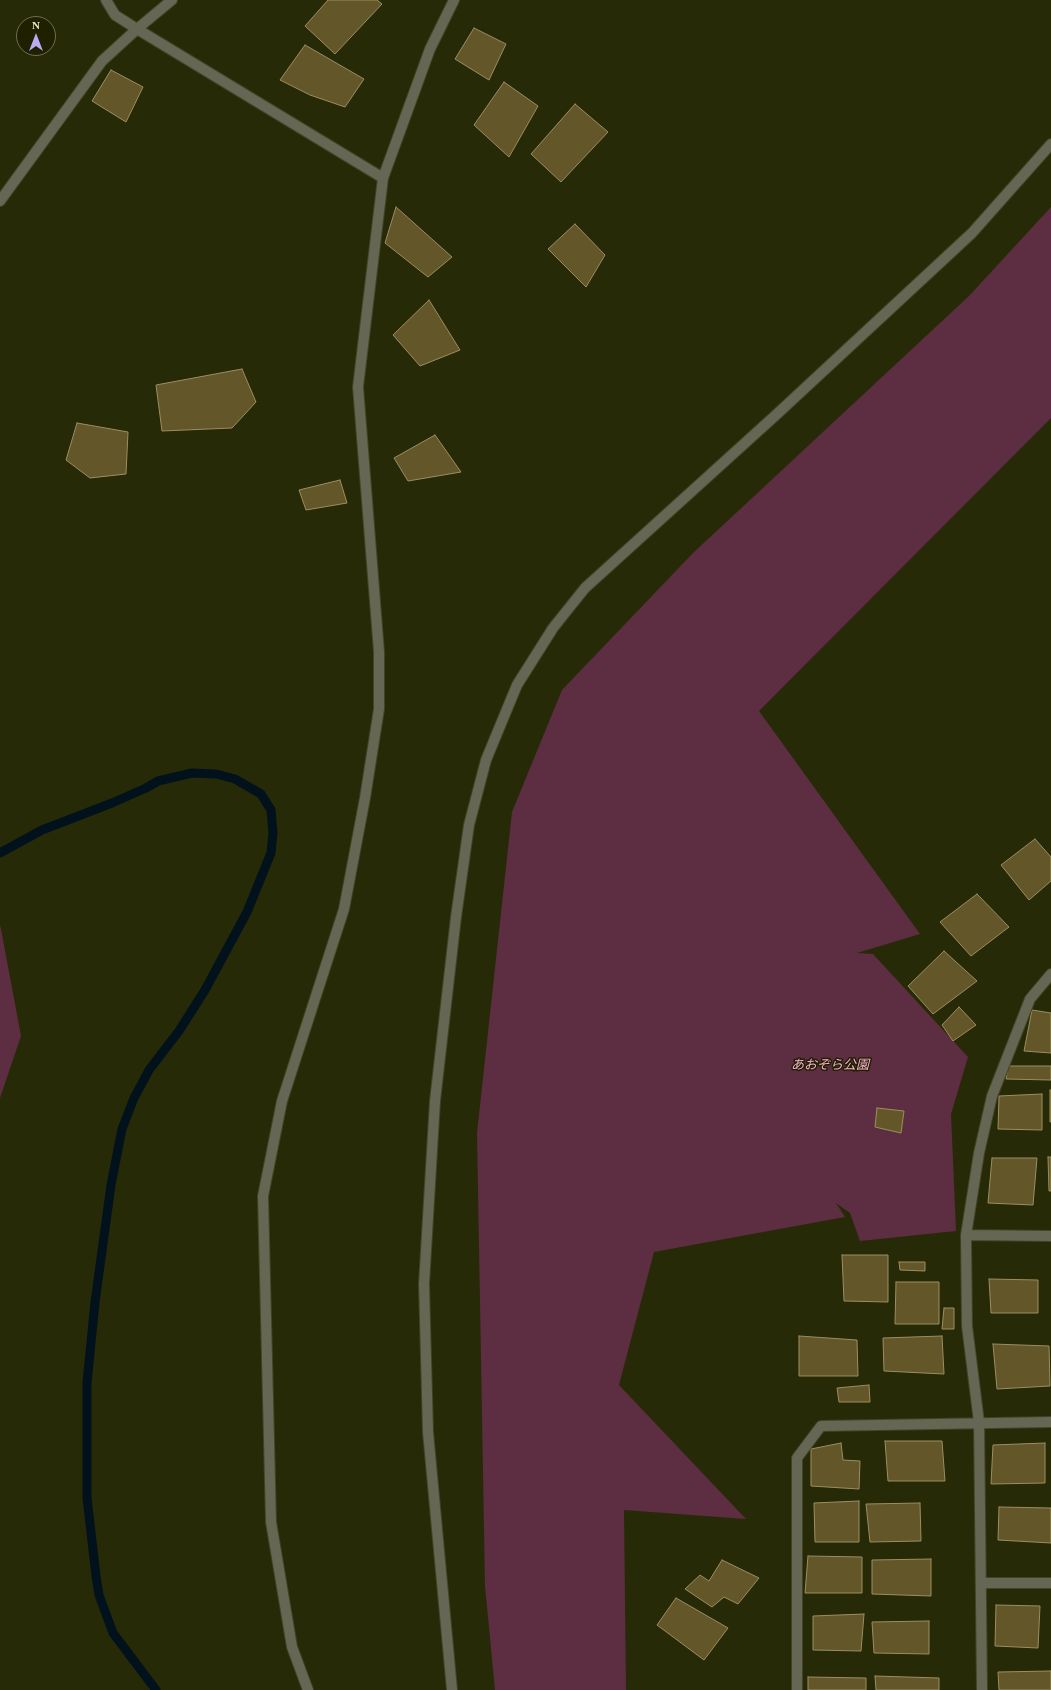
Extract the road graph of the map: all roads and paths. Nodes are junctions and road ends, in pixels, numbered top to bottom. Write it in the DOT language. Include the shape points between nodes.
graph roads {
  1 [pos="106,0"];
  2 [pos="172,0"];
  3 [pos="454,0"];
  4 [pos="137,29"];
  5 [pos="1051,144"];
  6 [pos="383,178"];
  7 [pos="0,201"];
  8 [pos="1051,974"];
  9 [pos="966,1235"];
  10 [pos="1051,1236"];
  11 [pos="979,1422"];
  12 [pos="1051,1422"];
  13 [pos="981,1583"];
  14 [pos="1051,1583"];
  15 [pos="308,1690"];
  16 [pos="452,1690"];
  17 [pos="797,1690"];
  18 [pos="982,1690"];
  1 -- 4 [label="street" via="115,16"];
  2 -- 4 [label="street"];
  3 -- 6 [label="street" via="430,49"];
  4 -- 6 [label="street"];
  4 -- 7 [label="street" via="102,61"];
  5 -- 16 [label="street" via="972,233 584,588 552,628 517,685 486,760 470,825 456,917 435,1101 424,1284 428,1432"];
  6 -- 15 [label="street" via="358,387 378,652 378,709 365,798 344,909 282,1101 263,1196 271,1522 292,1647"];
  8 -- 9 [label="street" via="1030,999 992,1096 979,1153"];
  9 -- 10 [label="street"];
  9 -- 11 [label="street" via="967,1326"];
  11 -- 12 [label="street"];
  11 -- 13 [label="street"];
  11 -- 17 [label="street" via="821,1426 797,1458"];
  13 -- 14 [label="street"];
  13 -- 18 [label="street"];
}
